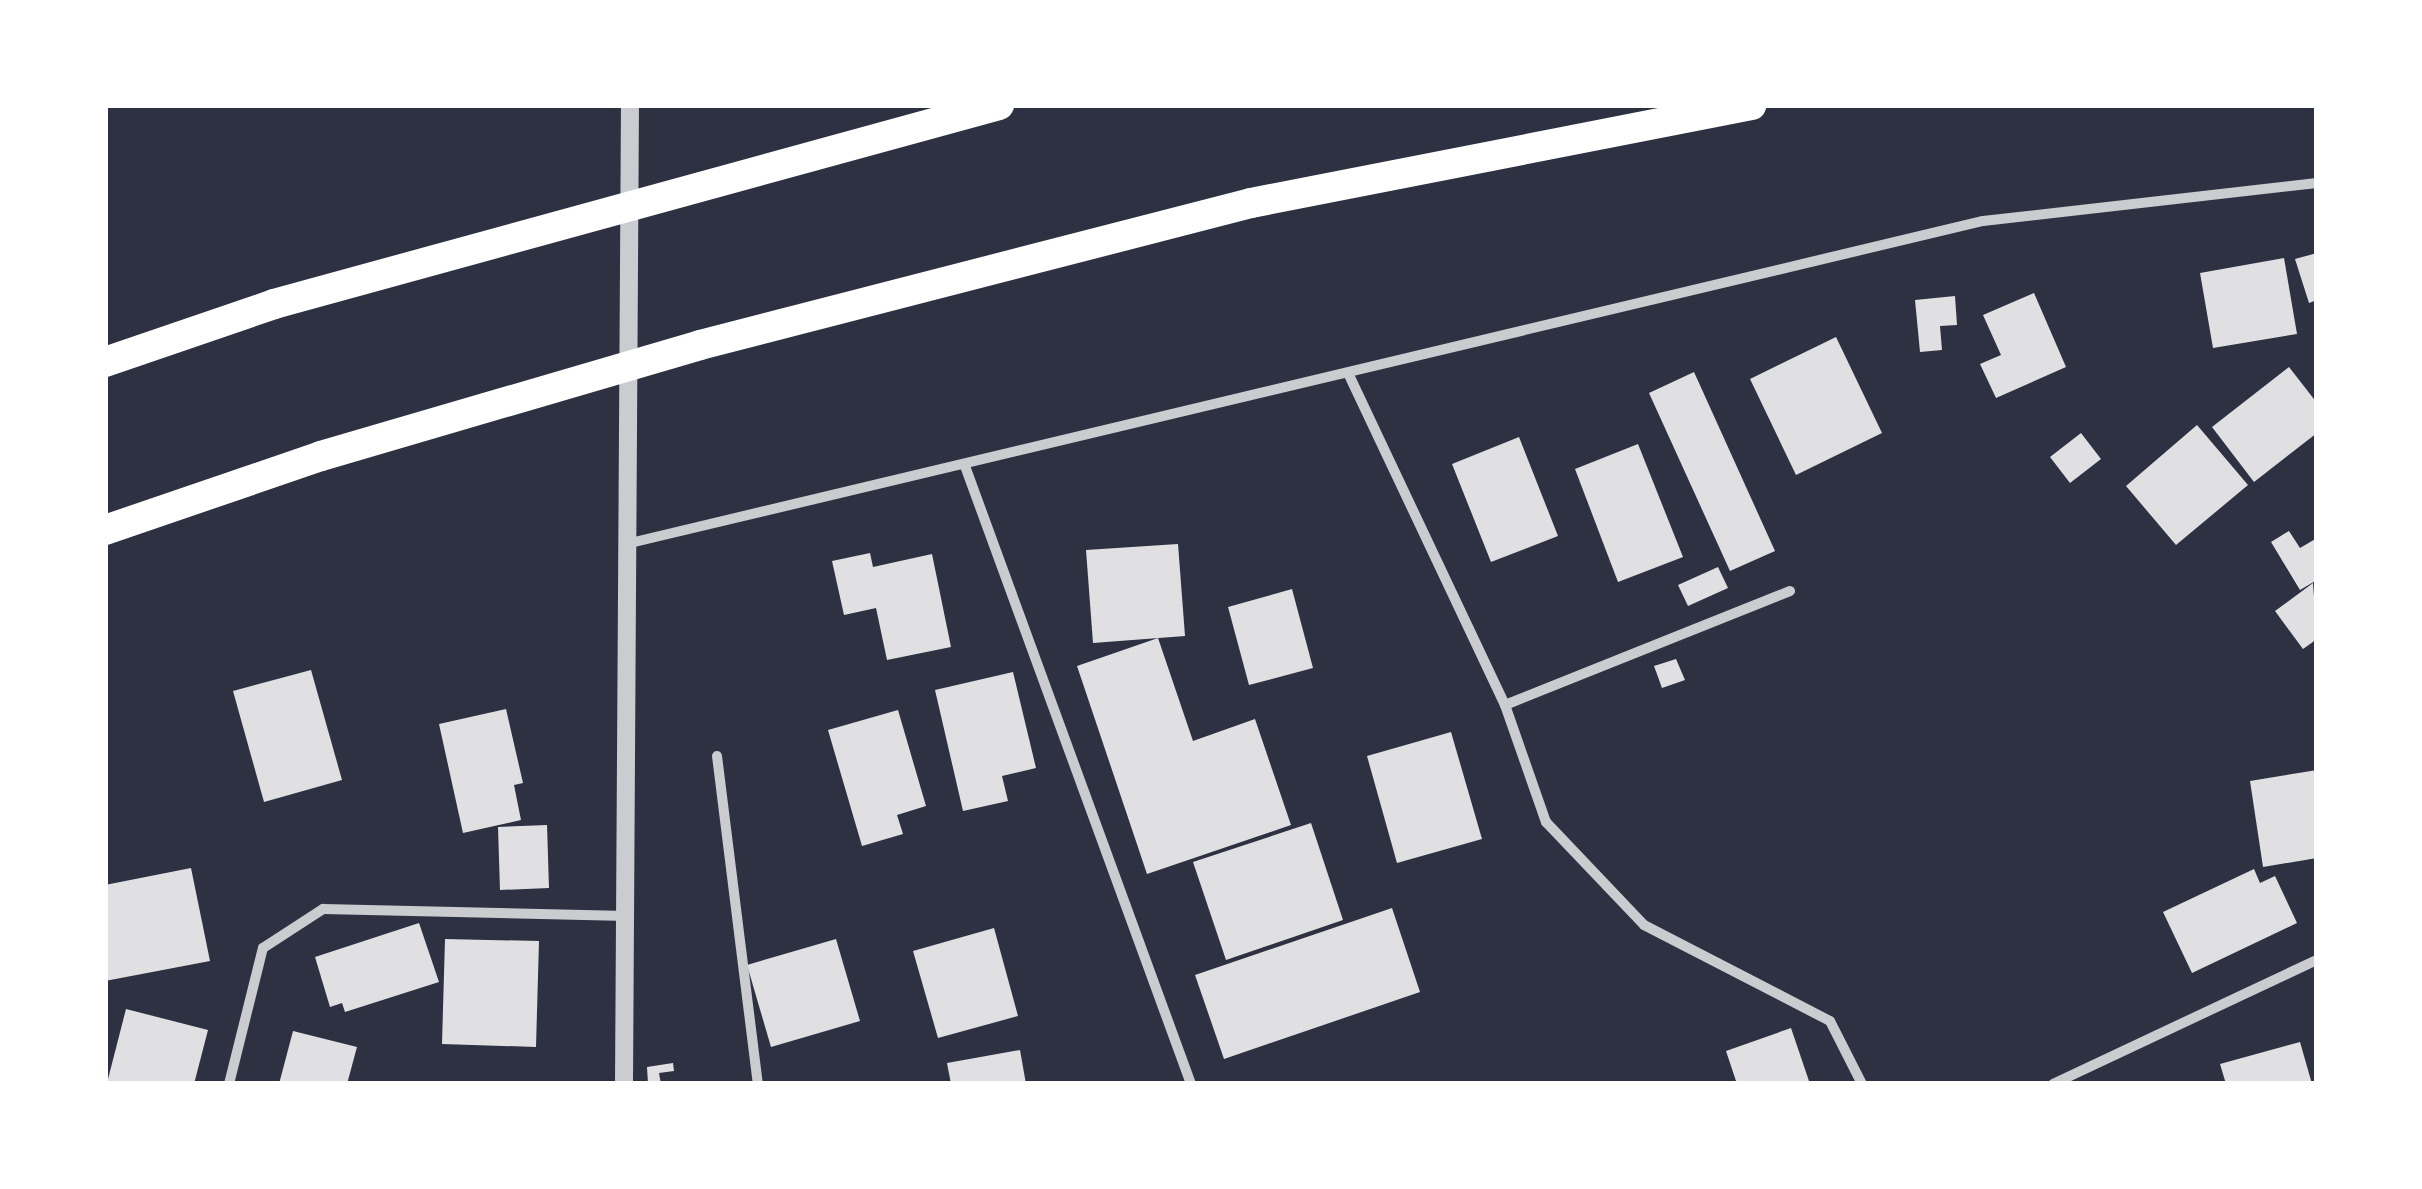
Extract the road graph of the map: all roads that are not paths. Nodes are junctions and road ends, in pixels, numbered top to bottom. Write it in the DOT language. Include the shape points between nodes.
graph roads {
  1 [pos="630,105"];
  2 [pos="998,105"];
  3 [pos="1752,105"];
  4 [pos="2317,182"];
  5 [pos="105,362"];
  6 [pos="1349,375"];
  7 [pos="965,466"];
  8 [pos="105,530"];
  9 [pos="624,544"];
  10 [pos="1790,591"];
  11 [pos="1505,705"];
  12 [pos="717,756"];
  13 [pos="628,916"];
  14 [pos="2317,960"];
  15 [pos="229,1084"];
  16 [pos="624,1084"];
  17 [pos="758,1084"];
  18 [pos="1191,1084"];
  19 [pos="1862,1084"];
  20 [pos="2053,1084"];
  1 -- 9 [label="street"];
  2 -- 5 [label="highway" via="274,304"];
  3 -- 8 [label="highway" via="1251,203 700,345 320,456"];
  4 -- 6 [label="street" via="1983,221"];
  6 -- 7 [label="street"];
  6 -- 11 [label="street"];
  7 -- 9 [label="street"];
  7 -- 18 [label="street"];
  9 -- 13 [label="street"];
  10 -- 11 [label="street"];
  11 -- 19 [label="street" via="1546,822 1644,925 1830,1021"];
  12 -- 17 [label="street"];
  13 -- 15 [label="street" via="323,909 263,948"];
  13 -- 16 [label="street"];
  14 -- 20 [label="street"];
}
